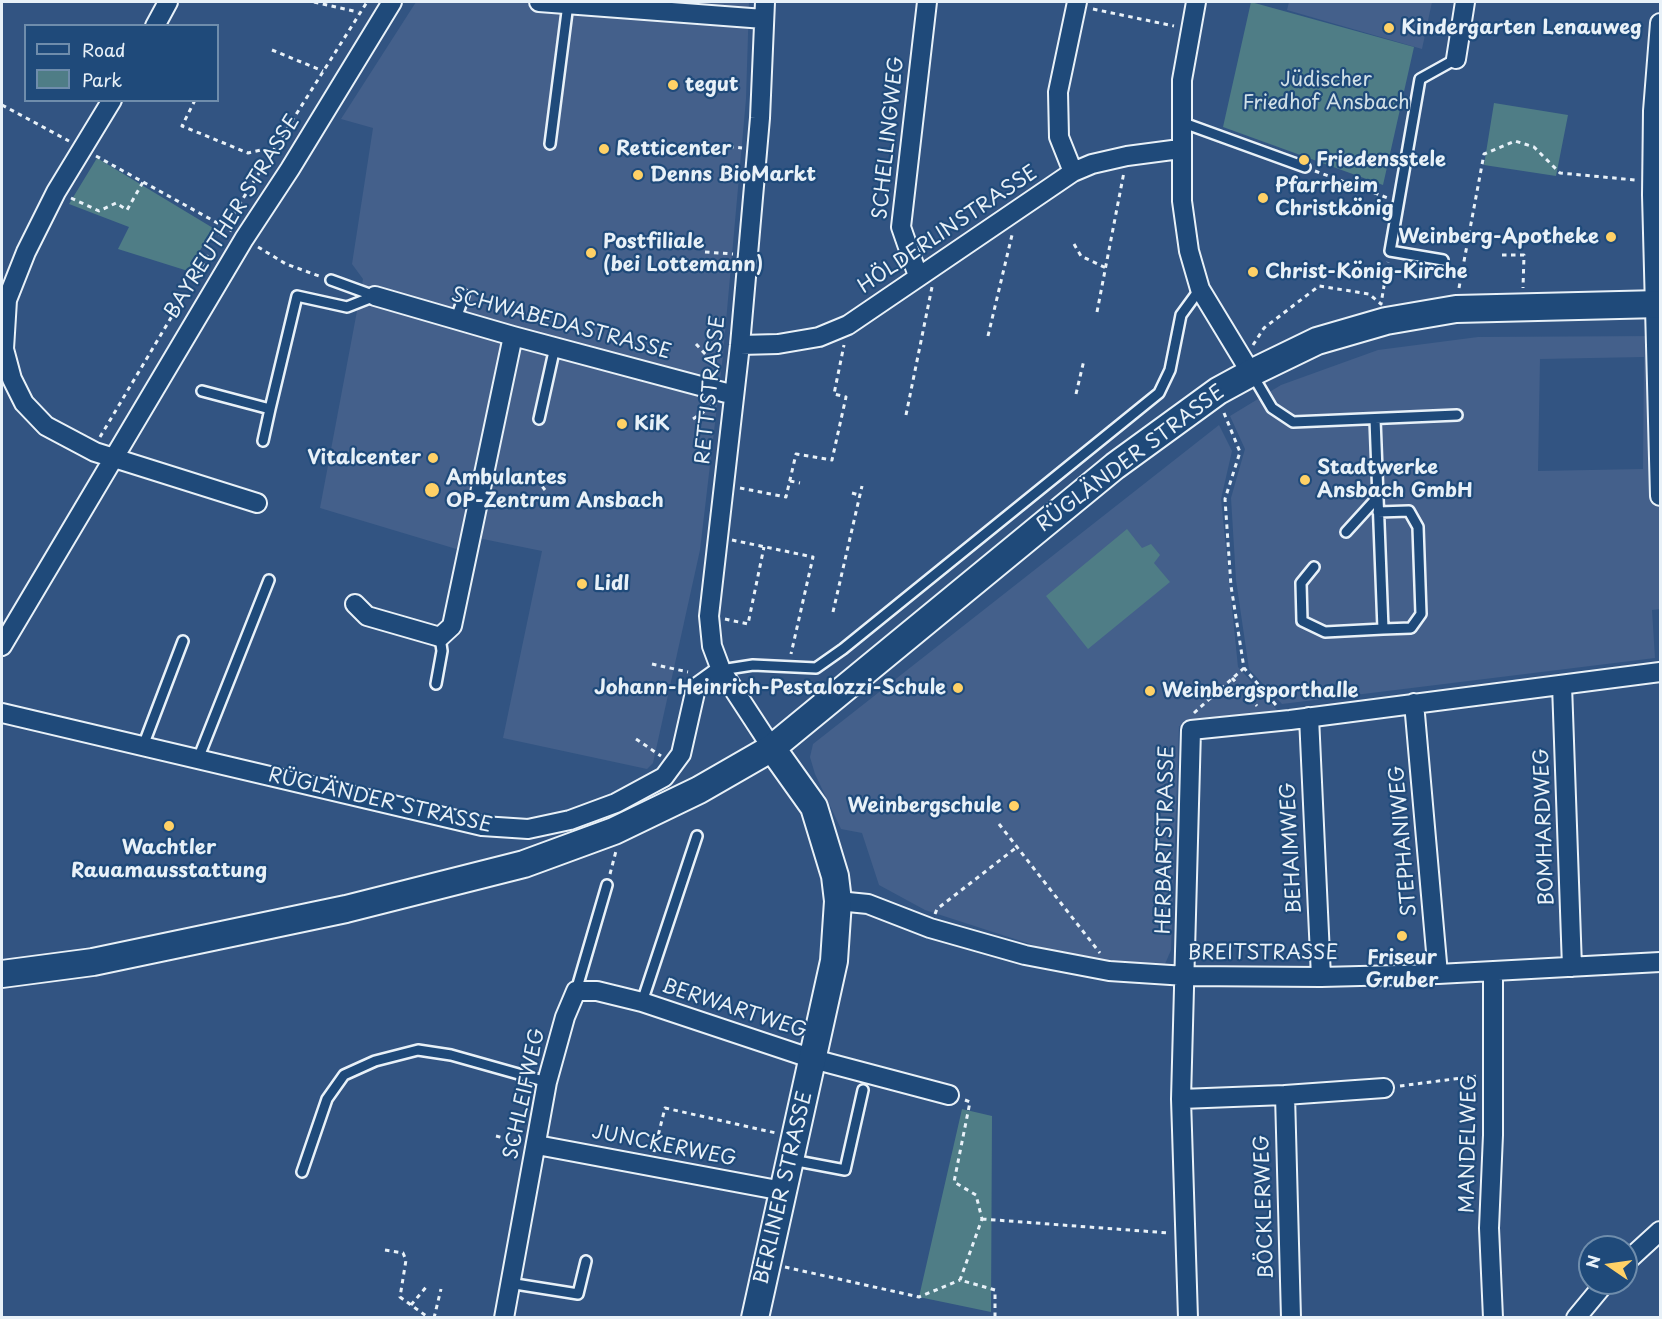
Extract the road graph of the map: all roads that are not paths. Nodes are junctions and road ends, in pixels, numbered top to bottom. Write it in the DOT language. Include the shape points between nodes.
graph roads {
  1 [pos="168,2"];
  2 [pos="392,2"];
  3 [pos="539,2"];
  4 [pos="927,2"];
  5 [pos="1196,2"];
  6 [pos="1465,2"];
  7 [pos="568,4"];
  8 [pos="1077,4"];
  9 [pos="765,10"];
  10 [pos="1660,23"];
  11 [pos="156,24"];
  12 [pos="1456,59"];
  13 [pos="111,102"];
  14 [pos="1181,122"];
  15 [pos="550,144"];
  16 [pos="1180,149"];
  17 [pos="1305,167"];
  18 [pos="1073,172"];
  19 [pos="1443,260"];
  20 [pos="918,276"];
  21 [pos="331,280"];
  22 [pos="1200,290"];
  23 [pos="375,296"];
  24 [pos="464,296"];
  25 [pos="1658,304"];
  26 [pos="456,319"];
  27 [pos="513,336"];
  28 [pos="740,345"];
  29 [pos="555,347"];
  30 [pos="1251,373"];
  31 [pos="7,382"];
  32 [pos="202,391"];
  33 [pos="729,393"];
  34 [pos="270,409"];
  35 [pos="1457,415"];
  36 [pos="539,419"];
  37 [pos="1375,419"];
  38 [pos="263,441"];
  39 [pos="113,458"];
  40 [pos="1660,496"];
  41 [pos="1377,498"];
  42 [pos="257,503"];
  43 [pos="1378,512"];
  44 [pos="1346,532"];
  45 [pos="1314,567"];
  46 [pos="269,580"];
  47 [pos="355,604"];
  48 [pos="1383,629"];
  49 [pos="440,637"];
  50 [pos="183,641"];
  51 [pos="2,646"];
  52 [pos="721,670"];
  53 [pos="1660,672"];
  54 [pos="436,684"];
  55 [pos="1562,686"];
  56 [pos="1414,703"];
  57 [pos="2,713"];
  58 [pos="1309,717"];
  59 [pos="143,746"];
  60 [pos="772,748"];
  61 [pos="198,759"];
  62 [pos="697,836"];
  63 [pos="607,885"];
  64 [pos="838,901"];
  65 [pos="1660,962"];
  66 [pos="1572,967"];
  67 [pos="1493,971"];
  68 [pos="2,974"];
  69 [pos="1438,974"];
  70 [pos="1186,976"];
  71 [pos="1321,976"];
  72 [pos="576,991"];
  73 [pos="642,1002"];
  74 [pos="813,1059"];
  75 [pos="547,1082"];
  76 [pos="1384,1088"];
  77 [pos="863,1090"];
  78 [pos="949,1095"];
  79 [pos="1285,1095"];
  80 [pos="1181,1099"];
  81 [pos="537,1145"];
  82 [pos="792,1148"];
  83 [pos="302,1172"];
  84 [pos="783,1191"];
  85 [pos="1660,1231"];
  86 [pos="1638,1251"];
  87 [pos="586,1261"];
  88 [pos="509,1283"];
  89 [pos="1595,1295"];
  90 [pos="504,1317"];
  91 [pos="755,1317"];
  92 [pos="1188,1317"];
  93 [pos="1291,1317"];
  94 [pos="1493,1317"];
  95 [pos="1576,1317"];
  1 -- 11 [label="street"];
  2 -- 39 [label="street, BAYREUTHER STRASSE" via="244,238"];
  3 -- 7 [label="street, RETTISTRASSE"];
  4 -- 20 [label="street, SCHELLINGWEG" via="901,227"];
  5 -- 14 [label="street" via="1182,80"];
  6 -- 12 [label="street"];
  7 -- 9 [label="street, RETTISTRASSE"];
  7 -- 15 [label="lane"];
  8 -- 18 [label="street" via="1058,92 1059,137"];
  9 -- 28 [label="street, RETTISTRASSE" via="760,118"];
  10 -- 25 [label="street" via="1652,181"];
  12 -- 19 [label="lane" via="1420,79 1390,251"];
  13 -- 31 [label="street" via="56,192 7,300"];
  14 -- 16 [label="street"];
  14 -- 17 [label="lane"];
  16 -- 18 [label="street, HÖLDERLINSTRASSE" via="1127,156"];
  16 -- 22 [label="street" via="1189,251"];
  18 -- 20 [label="street, HÖLDERLINSTRASSE"];
  20 -- 28 [label="street, HÖLDERLINSTRASSE" via="848,325 819,337"];
  21 -- 23 [label="lane, SCHWABEDASTRASSE"];
  22 -- 30 [label="street"];
  22 -- 52 [label="lane" via="1181,315 1170,370 1159,393 843,650 816,668 753,666"];
  23 -- 26 [label="street, SCHWABEDASTRASSE"];
  23 -- 34 [label="lane" via="347,307 297,296"];
  24 -- 26 [label="lane"];
  25 -- 30 [label="main road, RÜGLÄNDER STRASSE" via="1467,309 1421,315 1317,341"];
  25 -- 40 [label="street"];
  26 -- 27 [label="street, SCHWABEDASTRASSE"];
  27 -- 29 [label="street, SCHWABEDASTRASSE"];
  27 -- 49 [label="street" via="452,626"];
  28 -- 33 [label="street, RETTISTRASSE"];
  29 -- 33 [label="street, SCHWABEDASTRASSE"];
  29 -- 36 [label="lane"];
  30 -- 37 [label="lane" via="1272,408 1293,422"];
  30 -- 60 [label="main road, RÜGLÄNDER STRASSE" via="1218,391 1115,466"];
  31 -- 39 [label="street" via="46,426"];
  32 -- 34 [label="lane"];
  33 -- 52 [label="street, RETTISTRASSE" via="724,484 709,616 712,646"];
  34 -- 38 [label="lane"];
  35 -- 37 [label="lane"];
  37 -- 41 [label="lane"];
  39 -- 42 [label="street"];
  39 -- 51 [label="street, BAYREUTHER STRASSE"];
  41 -- 43 [label="lane"];
  41 -- 44 [label="lane"];
  43 -- 48 [label="lane"];
  43 -- 48 [label="lane" via="1409,511 1418,527 1421,614 1411,628"];
  45 -- 48 [label="lane" via="1301,583 1302,621 1325,632"];
  46 -- 61 [label="lane"];
  47 -- 49 [label="street" via="367,616"];
  49 -- 54 [label="lane" via="442,651"];
  50 -- 59 [label="lane"];
  52 -- 60 [label="street, RETTISTRASSE"];
  52 -- 61 [label="street, RÜGLÄNDER STRASSE" via="696,688 681,754 664,777 616,803 528,830 482,826"];
  53 -- 55 [label="street, HERBARTSTRASSE"];
  55 -- 56 [label="street, HERBARTSTRASSE"];
  55 -- 66 [label="street, BOMHARDWEG"];
  56 -- 58 [label="street, HERBARTSTRASSE"];
  56 -- 69 [label="street, STEPHANIWEG"];
  57 -- 59 [label="street, RÜGLÄNDER STRASSE"];
  58 -- 70 [label="street, HERBARTSTRASSE" via="1191,730"];
  58 -- 71 [label="street, BEHAIMWEG"];
  59 -- 61 [label="street, RÜGLÄNDER STRASSE"];
  60 -- 64 [label="main road, BERLINER STRASSE" via="814,807 835,876"];
  60 -- 68 [label="main road, RÜGLÄNDER STRASSE" via="699,790 614,831 524,864 254,929 93,962"];
  62 -- 73 [label="lane, BERWARTWEG"];
  63 -- 72 [label="lane, SCHLEIFWEG"];
  64 -- 70 [label="street, BREITSTRASSE" via="868,904 930,928 1025,955 1108,971"];
  64 -- 74 [label="main road, BERLINER STRASSE" via="834,961"];
  65 -- 66 [label="street, BREITSTRASSE"];
  66 -- 67 [label="street, BREITSTRASSE"];
  67 -- 69 [label="street, BREITSTRASSE"];
  67 -- 94 [label="street, MANDELWEG" via="1489,1228"];
  69 -- 71 [label="street, BREITSTRASSE"];
  70 -- 71 [label="street, BREITSTRASSE"];
  70 -- 80 [label="street, HERBARTSTRASSE"];
  72 -- 73 [label="street, BERWARTWEG" via="597,991"];
  72 -- 75 [label="street, SCHLEIFWEG"];
  73 -- 74 [label="street, BERWARTWEG"];
  74 -- 78 [label="street"];
  74 -- 82 [label="main road, BERLINER STRASSE"];
  75 -- 81 [label="street, SCHLEIFWEG"];
  75 -- 83 [label="lane" via="451,1055 418,1050 375,1061 344,1075 327,1099"];
  76 -- 79 [label="street"];
  77 -- 82 [label="lane" via="845,1170"];
  79 -- 80 [label="street"];
  79 -- 93 [label="street, BÖCKLERWEG"];
  80 -- 92 [label="street, HERBARTSTRASSE"];
  81 -- 84 [label="street, JUNCKERWEG"];
  81 -- 88 [label="street, SCHLEIFWEG"];
  82 -- 84 [label="main road, BERLINER STRASSE"];
  84 -- 91 [label="main road, BERLINER STRASSE"];
  85 -- 86 [label="street"];
  87 -- 88 [label="lane" via="578,1294"];
  88 -- 90 [label="street, SCHLEIFWEG"];
  89 -- 95 [label="street"];
}
